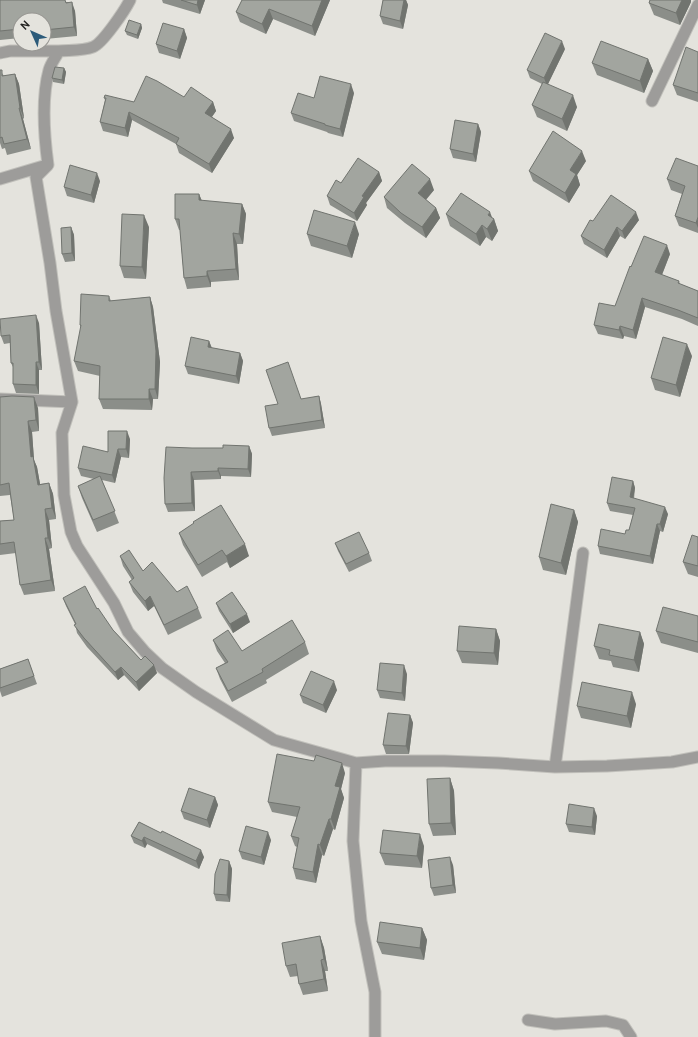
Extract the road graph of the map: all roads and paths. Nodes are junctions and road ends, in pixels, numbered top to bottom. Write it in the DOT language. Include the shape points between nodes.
graph roads {
  1 [pos="130,0"];
  2 [pos="698,5"];
  3 [pos="59,51"];
  4 [pos="0,53"];
  5 [pos="652,101"];
  6 [pos="48,165"];
  7 [pos="0,179"];
  8 [pos="0,399"];
  9 [pos="72,402"];
  10 [pos="584,553"];
  11 [pos="698,757"];
  12 [pos="356,763"];
  13 [pos="555,766"];
  14 [pos="528,1020"];
  15 [pos="376,1037"];
  16 [pos="631,1037"];
  1 -- 3 [label="street" via="105,37 94,46"];
  2 -- 5 [label="street"];
  3 -- 4 [label="street"];
  3 -- 6 [label="street" via="49,69 46,92 44,129"];
  6 -- 7 [label="street"];
  6 -- 9 [label="street" via="36,177"];
  8 -- 9 [label="street"];
  9 -- 12 [label="street" via="62,433 64,495 71,532 77,546 114,603 128,632 162,668 274,740"];
  10 -- 13 [label="street"];
  11 -- 13 [label="street" via="664,763"];
  12 -- 13 [label="street" via="444,761"];
  12 -- 15 [label="street" via="353,841 361,921 374,992"];
  14 -- 16 [label="street" via="555,1024 606,1022 623,1025"];
}
